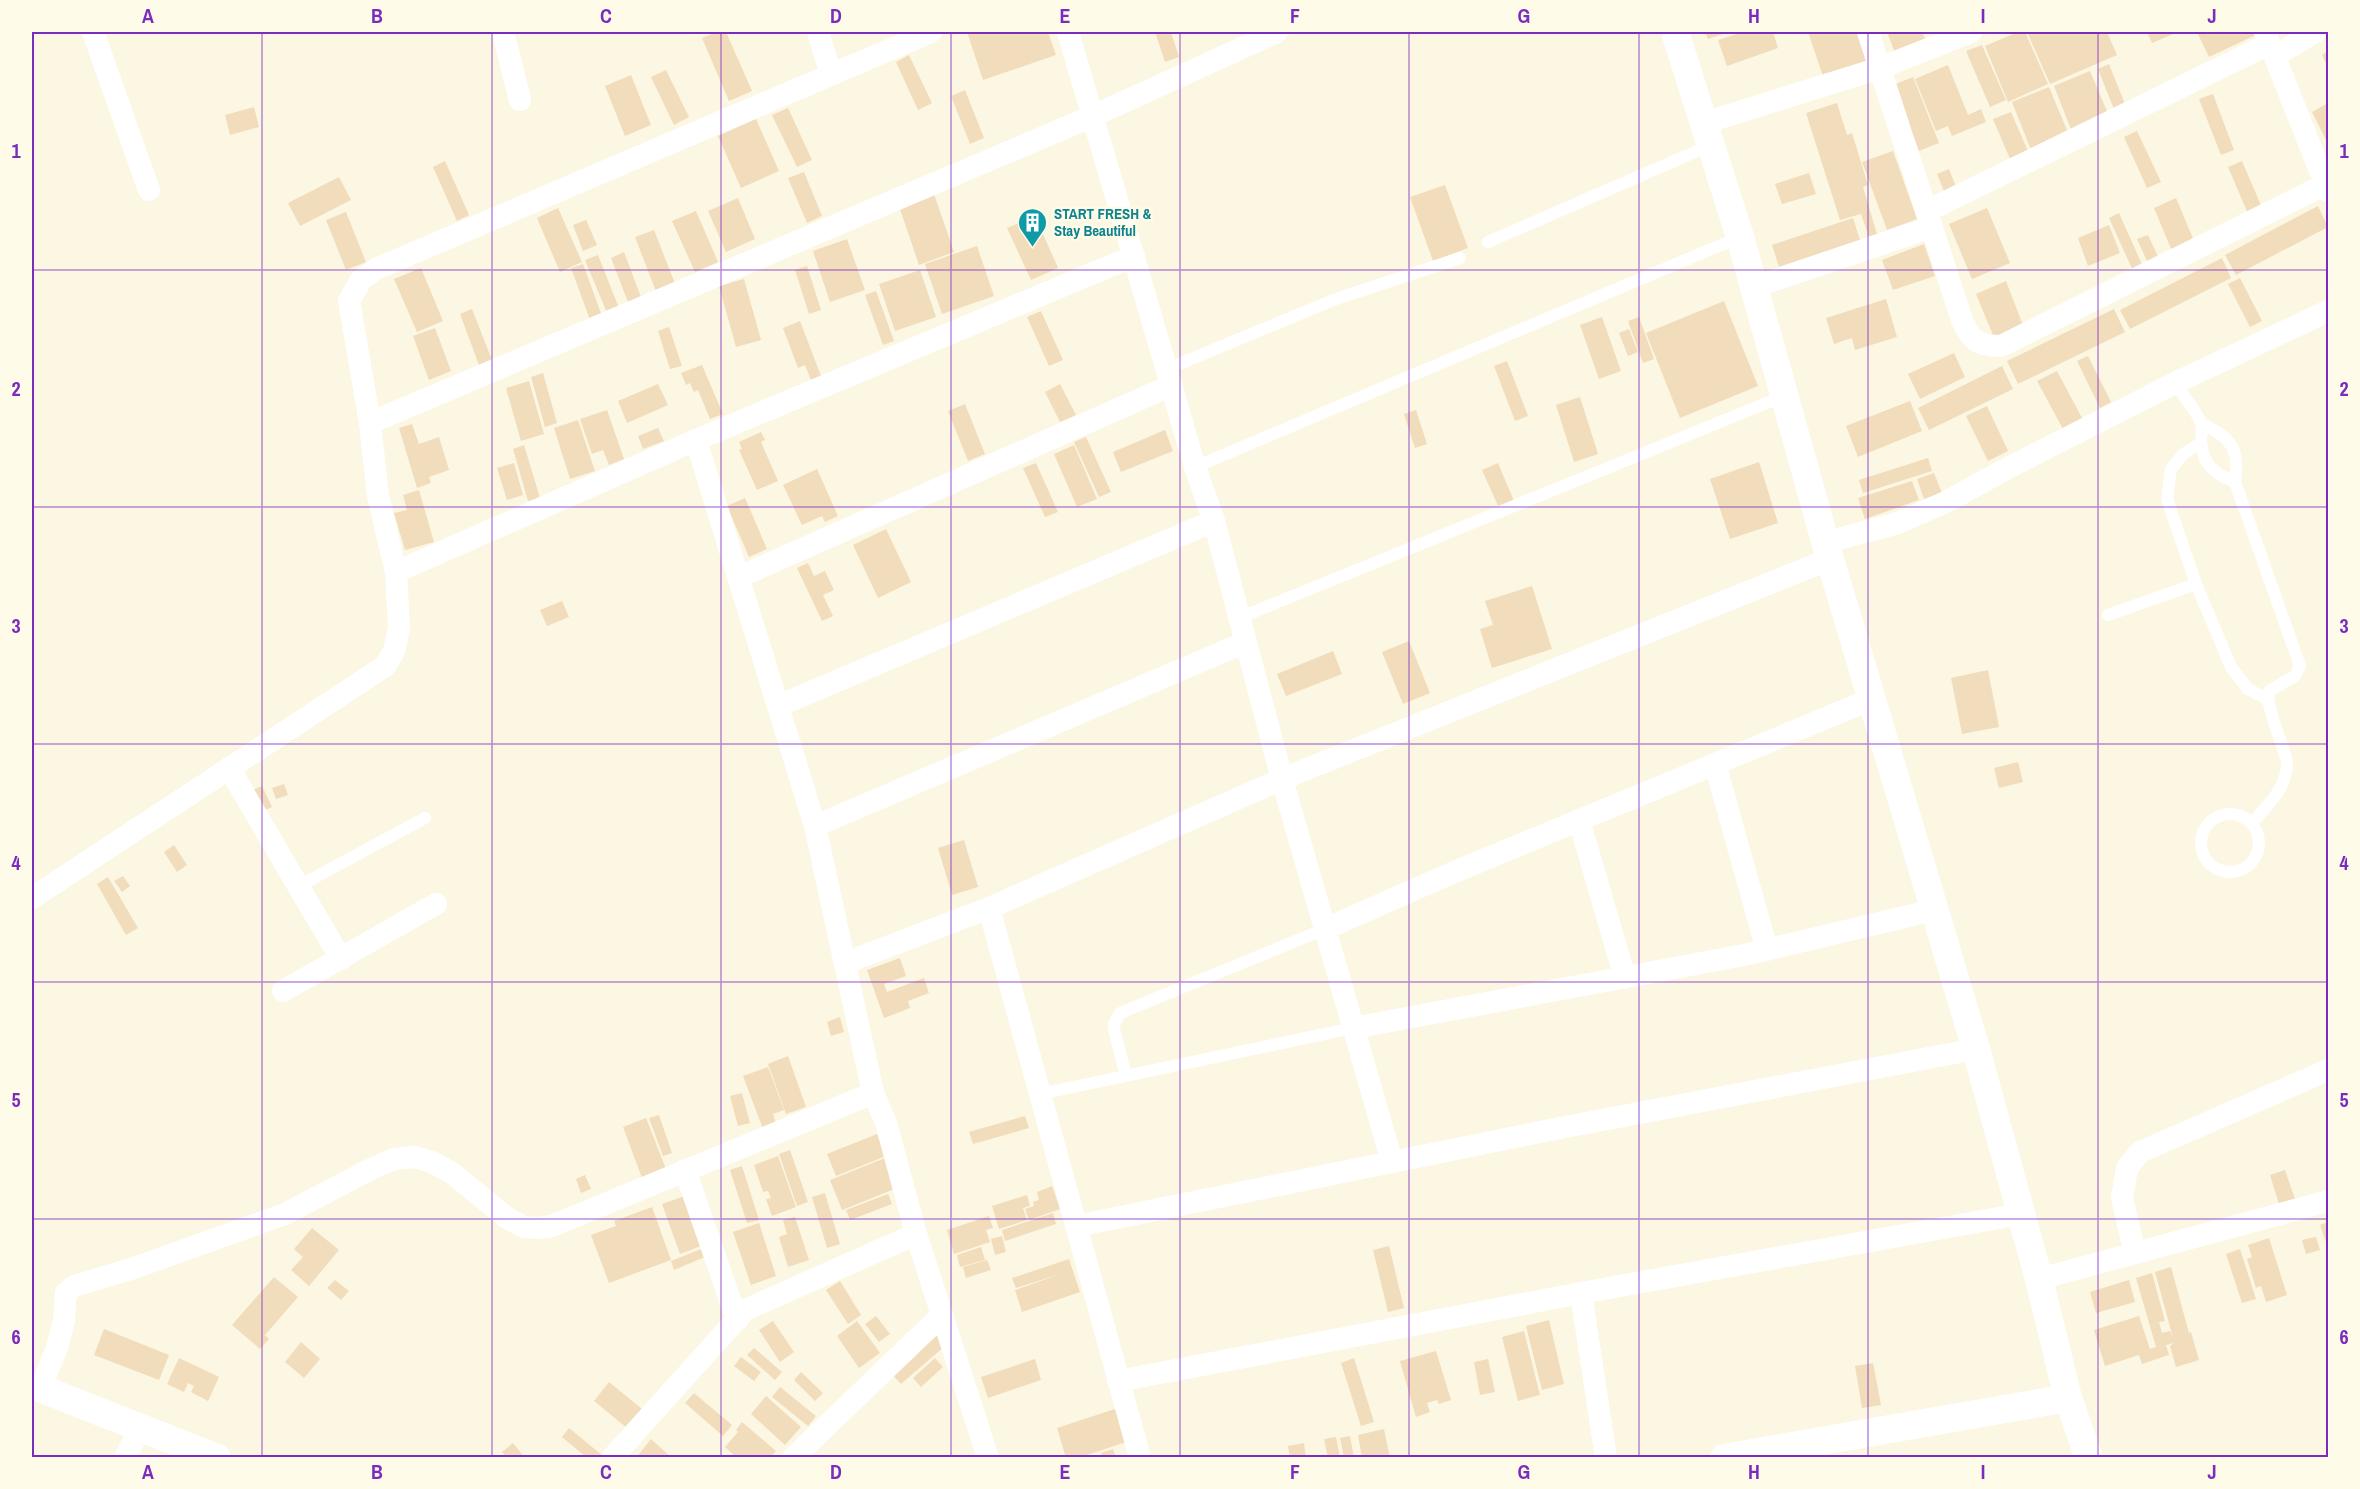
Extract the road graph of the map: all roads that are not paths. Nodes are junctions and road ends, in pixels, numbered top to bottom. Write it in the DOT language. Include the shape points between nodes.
graph roads {
  1 [pos="93,32"];
  2 [pos="503,32"];
  3 [pos="818,32"];
  4 [pos="931,32"];
  5 [pos="1068,32"];
  6 [pos="1277,32"];
  7 [pos="1675,32"];
  8 [pos="1868,32"];
  9 [pos="1971,32"];
  10 [pos="2315,32"];
  11 [pos="2270,44"];
  12 [pos="1880,68"];
  13 [pos="831,74"];
  14 [pos="520,99"];
  15 [pos="1093,116"];
  16 [pos="1707,134"];
  17 [pos="2328,188"];
  18 [pos="149,190"];
  19 [pos="1929,219"];
  20 [pos="1740,237"];
  21 [pos="1488,242"];
  22 [pos="1134,256"];
  23 [pos="1460,258"];
  24 [pos="1754,287"];
  25 [pos="2328,311"];
  26 [pos="1169,377"];
  27 [pos="2175,383"];
  28 [pos="1785,396"];
  29 [pos="370,423"];
  30 [pos="2202,424"];
  31 [pos="696,440"];
  32 [pos="2201,443"];
  33 [pos="1196,466"];
  34 [pos="2235,482"];
  35 [pos="1214,521"];
  36 [pos="1828,551"];
  37 [pos="396,572"];
  38 [pos="739,577"];
  39 [pos="2196,584"];
  40 [pos="2108,615"];
  41 [pos="1239,618"];
  42 [pos="1246,642"];
  43 [pos="1872,699"];
  44 [pos="2267,699"];
  45 [pos="778,706"];
  46 [pos="1715,764"];
  47 [pos="229,768"];
  48 [pos="1282,779"];
  49 [pos="425,818"];
  50 [pos="1579,820"];
  51 [pos="2252,823"];
  52 [pos="815,826"];
  53 [pos="299,886"];
  54 [pos="32,898"];
  55 [pos="436,904"];
  56 [pos="989,908"];
  57 [pos="1934,910"];
  58 [pos="1325,929"];
  59 [pos="1767,950"];
  60 [pos="341,959"];
  61 [pos="845,963"];
  62 [pos="1625,978"];
  63 [pos="283,991"];
  64 [pos="1353,1028"];
  65 [pos="1976,1049"];
  66 [pos="2328,1070"];
  67 [pos="1126,1076"];
  68 [pos="873,1093"];
  69 [pos="1040,1094"];
  70 [pos="1392,1162"];
  71 [pos="685,1170"];
  72 [pos="2328,1201"];
  73 [pos="2021,1214"];
  74 [pos="1076,1226"];
  75 [pos="916,1234"];
  76 [pos="2135,1253"];
  77 [pos="2039,1279"];
  78 [pos="1581,1293"];
  79 [pos="941,1316"];
  80 [pos="737,1320"];
  81 [pos="1118,1381"];
  82 [pos="36,1387"];
  83 [pos="2068,1398"];
  84 [pos="140,1428"];
  85 [pos="125,1458"];
  86 [pos="217,1458"];
  87 [pos="612,1458"];
  88 [pos="793,1458"];
  89 [pos="988,1458"];
  90 [pos="1140,1458"];
  91 [pos="1606,1458"];
  92 [pos="1724,1458"];
  93 [pos="2089,1458"];
  1 -- 18 [label="street"];
  2 -- 14 [label="street"];
  3 -- 13 [label="street"];
  4 -- 13 [label="street"];
  5 -- 15 [label="street"];
  6 -- 15 [label="street"];
  7 -- 16 [label="street"];
  8 -- 12 [label="street"];
  9 -- 12 [label="street"];
  10 -- 11 [label="street"];
  11 -- 17 [label="street"];
  11 -- 19 [label="street"];
  12 -- 16 [label="street"];
  12 -- 19 [label="street"];
  13 -- 29 [label="street" via="376,268 361,280 349,301"];
  15 -- 22 [label="street"];
  15 -- 29 [label="street"];
  16 -- 20 [label="street"];
  16 -- 21 [label="lane"];
  17 -- 19 [label="street" via="2001,346 1987,346 1968,334"];
  19 -- 24 [label="street"];
  20 -- 24 [label="street"];
  20 -- 33 [label="lane"];
  22 -- 26 [label="street"];
  22 -- 31 [label="street"];
  23 -- 26 [label="lane" via="1336,299"];
  24 -- 28 [label="street"];
  25 -- 27 [label="street"];
  26 -- 33 [label="street"];
  26 -- 38 [label="street"];
  27 -- 30 [label="lane"];
  27 -- 36 [label="street" via="1948,501"];
  28 -- 36 [label="street"];
  28 -- 41 [label="lane"];
  29 -- 37 [label="street" via="378,496"];
  30 -- 32 [label="lane"];
  30 -- 34 [label="lane" via="2221,433 2230,443 2238,467"];
  31 -- 37 [label="street"];
  31 -- 38 [label="street"];
  32 -- 34 [label="lane" via="2210,469"];
  32 -- 39 [label="lane" via="2183,454 2171,469 2167,499"];
  33 -- 35 [label="street"];
  34 -- 44 [label="lane" via="2300,666 2295,676 2270,691"];
  35 -- 41 [label="street"];
  35 -- 45 [label="street"];
  36 -- 43 [label="street"];
  36 -- 48 [label="street"];
  37 -- 47 [label="street" via="399,628 394,651 384,666"];
  38 -- 45 [label="street"];
  39 -- 40 [label="lane"];
  39 -- 44 [label="lane" via="2231,667 2248,689"];
  41 -- 42 [label="street"];
  42 -- 48 [label="street"];
  42 -- 52 [label="street"];
  43 -- 46 [label="street"];
  43 -- 57 [label="street"];
  44 -- 51 [label="lane" via="2288,762 2283,783"];
  45 -- 52 [label="street"];
  46 -- 50 [label="street"];
  46 -- 59 [label="street"];
  47 -- 53 [label="street"];
  47 -- 54 [label="street"];
  48 -- 56 [label="street"];
  48 -- 58 [label="street"];
  49 -- 53 [label="lane"];
  50 -- 58 [label="street"];
  50 -- 62 [label="street"];
  51 -- 51 [label="lane" via="2244,817 2226,814 2210,822 2201,838 2208,864 2234,873 2250,865 2259,849"];
  52 -- 61 [label="street"];
  53 -- 60 [label="street"];
  55 -- 60 [label="street"];
  56 -- 61 [label="street"];
  56 -- 69 [label="street"];
  57 -- 59 [label="street"];
  57 -- 65 [label="street"];
  58 -- 64 [label="street"];
  58 -- 67 [label="lane" via="1120,1013 1114,1029"];
  59 -- 62 [label="street"];
  60 -- 63 [label="street"];
  61 -- 68 [label="street"];
  62 -- 64 [label="street"];
  64 -- 67 [label="lane"];
  64 -- 70 [label="street"];
  65 -- 70 [label="street"];
  65 -- 73 [label="street"];
  66 -- 76 [label="street" via="2140,1152 2127,1168 2122,1198"];
  67 -- 69 [label="lane"];
  68 -- 71 [label="street"];
  68 -- 75 [label="street" via="886,1123"];
  69 -- 74 [label="street"];
  70 -- 74 [label="street"];
  71 -- 80 [label="street"];
  71 -- 82 [label="street" via="594,1210 538,1228 524,1227 507,1218 452,1173 432,1162 415,1157 394,1159 285,1214 74,1286 66,1293 57,1348"];
  72 -- 76 [label="street"];
  73 -- 77 [label="street"];
  73 -- 78 [label="street"];
  74 -- 81 [label="street"];
  75 -- 79 [label="street"];
  75 -- 80 [label="street" via="746,1310"];
  76 -- 77 [label="street"];
  77 -- 83 [label="street"];
  78 -- 81 [label="street"];
  78 -- 91 [label="street"];
  79 -- 88 [label="street"];
  79 -- 89 [label="street"];
  80 -- 87 [label="street"];
  81 -- 90 [label="street"];
  82 -- 84 [label="street"];
  83 -- 92 [label="street"];
  83 -- 93 [label="street"];
  84 -- 85 [label="street"];
  84 -- 86 [label="street"];
}
